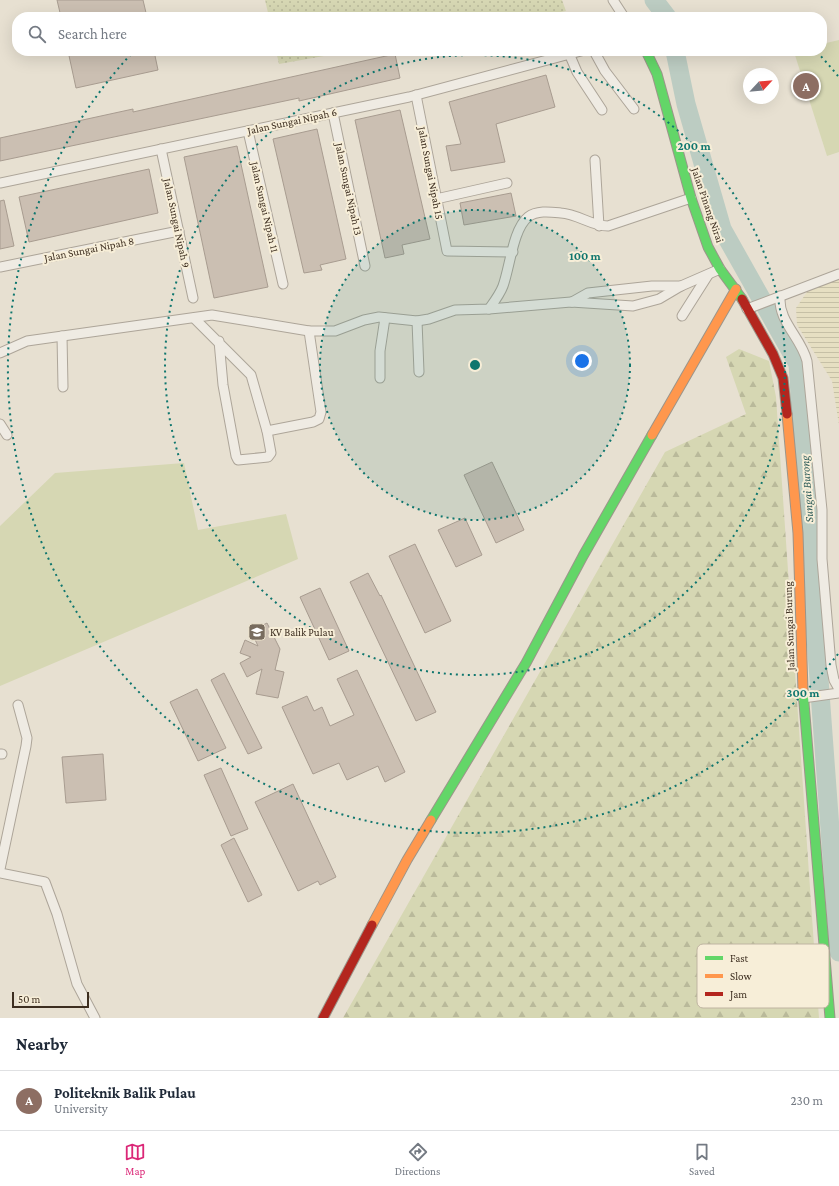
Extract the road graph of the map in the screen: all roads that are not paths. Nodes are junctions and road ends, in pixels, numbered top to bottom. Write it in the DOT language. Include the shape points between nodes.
graph roads {
  1 [pos="613,0"];
  2 [pos="621,12"];
  3 [pos="558,56"];
  4 [pos="570,56"];
  5 [pos="597,56"];
  6 [pos="648,56"];
  7 [pos="416,95"];
  8 [pos="634,109"];
  9 [pos="602,110"];
  10 [pos="333,113"];
  11 [pos="248,131"];
  12 [pos="161,149"];
  13 [pos="595,160"];
  14 [pos="0,183"];
  15 [pos="507,183"];
  16 [pos="691,198"];
  17 [pos="436,199"];
  18 [pos="599,226"];
  19 [pos="179,231"];
  20 [pos="513,252"];
  21 [pos="365,266"];
  22 [pos="0,267"];
  23 [pos="720,269"];
  24 [pos="839,274"];
  25 [pos="708,275"];
  26 [pos="283,284"];
  27 [pos="681,286"];
  28 [pos="736,289"];
  29 [pos="779,296"];
  30 [pos="193,298"];
  31 [pos="571,302"];
  32 [pos="751,308"];
  33 [pos="489,309"];
  34 [pos="682,316"];
  35 [pos="194,318"];
  36 [pos="385,318"];
  37 [pos="417,321"];
  38 [pos="309,331"];
  39 [pos="761,333"];
  40 [pos="62,336"];
  41 [pos="219,341"];
  42 [pos="0,353"];
  43 [pos="419,372"];
  44 [pos="380,378"];
  45 [pos="63,387"];
  46 [pos="0,424"];
  47 [pos="267,431"];
  48 [pos="7,435"];
  49 [pos="837,692"];
  50 [pos="807,697"];
  51 [pos="18,705"];
  52 [pos="0,869"];
  53 [pos="0,873"];
  54 [pos="825,944"];
  55 [pos="829,1004"];
  56 [pos="95,1018"];
  57 [pos="323,1018"];
  58 [pos="830,1018"];
  1 -- 2 [label="street"];
  3 -- 7 [label="street, Jalan Sungai Nipah 6"];
  4 -- 9 [label="street" via="577,72"];
  5 -- 8 [label="street"];
  6 -- 16 [label="street, Jalan Pinang Nirai" via="657,74"];
  7 -- 10 [label="street, Jalan Sungai Nipah 6"];
  7 -- 17 [label="street, Jalan Sungai Nipah 15"];
  10 -- 11 [label="street, Jalan Sungai Nipah 6"];
  10 -- 21 [label="street, Jalan Sungai Nipah 13"];
  11 -- 12 [label="street, Jalan Sungai Nipah 6"];
  11 -- 26 [label="street, Jalan Sungai Nipah 11"];
  12 -- 14 [label="street, Jalan Sungai Nipah 6"];
  12 -- 19 [label="street, Jalan Sungai Nipah 9"];
  13 -- 18 [label="street"];
  15 -- 17 [label="street"];
  16 -- 18 [label="street" via="620,223"];
  16 -- 23 [label="street, Jalan Pinang Nirai" via="708,246"];
  17 -- 20 [label="street, Jalan Sungai Nipah 15" via="447,251"];
  18 -- 20 [label="street" via="573,215 534,213 519,229"];
  19 -- 22 [label="street, Jalan Sungai Nipah 8"];
  19 -- 30 [label="street, Jalan Sungai Nipah 9"];
  20 -- 33 [label="street" via="503,287"];
  23 -- 25 [label="street"];
  23 -- 28 [label="street, Jalan Pinang Nirai"];
  24 -- 29 [label="street"];
  25 -- 27 [label="street"];
  25 -- 34 [label="street"];
  27 -- 31 [label="street" via="652,286 588,293"];
  27 -- 31 [label="street" via="659,299 633,306"];
  28 -- 32 [label="street, Jalan Pinang Nirai"];
  28 -- 57 [label="street" via="583,556 526,663 407,860"];
  29 -- 32 [label="street"];
  29 -- 49 [label="street" via="784,320 801,345 807,361 822,510 822,559 831,665"];
  31 -- 33 [label="street"];
  32 -- 39 [label="street, Jalan Pinang Nirai"];
  33 -- 37 [label="street" via="455,310"];
  35 -- 38 [label="street" via="212,315"];
  35 -- 40 [label="street"];
  35 -- 41 [label="street"];
  36 -- 37 [label="street"];
  36 -- 38 [label="street" via="364,320 335,331"];
  36 -- 44 [label="street" via="380,351"];
  37 -- 43 [label="street"];
  38 -- 47 [label="street" via="321,412 319,419"];
  39 -- 50 [label="street, Jalan Sungai Burung" via="778,365 785,390 798,533"];
  40 -- 42 [label="street" via="27,341"];
  40 -- 45 [label="street"];
  41 -- 47 [label="street" via="251,375"];
  41 -- 47 [label="street" via="236,458 238,460 270,456"];
  46 -- 48 [label="street"];
  49 -- 50 [label="street"];
  50 -- 54 [label="street, Jalan Sungai Burung"];
  51 -- 52 [label="street" via="27,738"];
  53 -- 56 [label="street" via="45,882 77,984"];
  55 -- 58 [label="street, Jalan Sungai Burung"];
}
